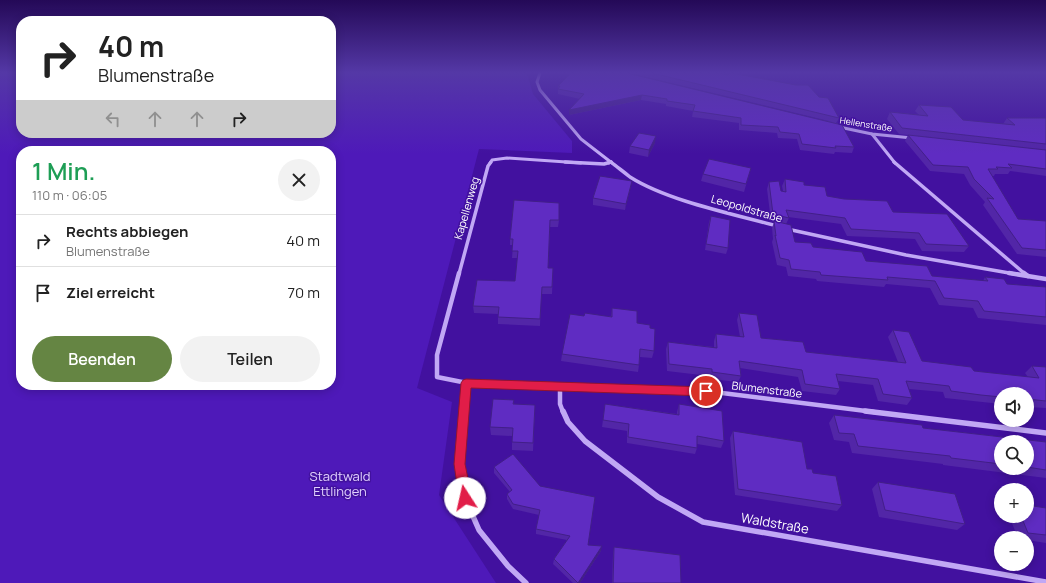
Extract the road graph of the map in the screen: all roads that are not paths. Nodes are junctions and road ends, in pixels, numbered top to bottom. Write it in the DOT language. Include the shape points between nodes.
graph roads {
  1 [pos="549,100"];
  2 [pos="833,126"];
  3 [pos="872,134"];
  4 [pos="920,139"];
  5 [pos="611,162"];
  6 [pos="1028,277"];
  7 [pos="1046,279"];
  8 [pos="437,377"];
  9 [pos="466,383"];
  10 [pos="560,387"];
  11 [pos="1046,433"];
  12 [pos="1046,582"];
  13 [pos="526,583"];
  1 -- 5 [label="street, Leopoldstraße" via="581,139"];
  2 -- 3 [label="street, Hellenstraße"];
  3 -- 4 [label="street, Hellenstraße"];
  3 -- 6 [label="street" via="895,163"];
  5 -- 6 [label="street, Leopoldstraße" via="631,177 655,189 745,218 898,254"];
  5 -- 8 [label="street, Kapellenweg" via="604,164 507,158 492,160 488,166 437,355"];
  6 -- 7 [label="street, Leopoldstraße"];
  8 -- 9 [label="street, Blumenstraße"];
  9 -- 10 [label="street, Blumenstraße"];
  9 -- 13 [label="street" via="459,464 465,498 479,530 508,566"];
  10 -- 11 [label="street, Blumenstraße" via="706,391"];
  10 -- 12 [label="street, Waldstraße" via="560,404 568,422 585,440 658,497 703,522"];
}
